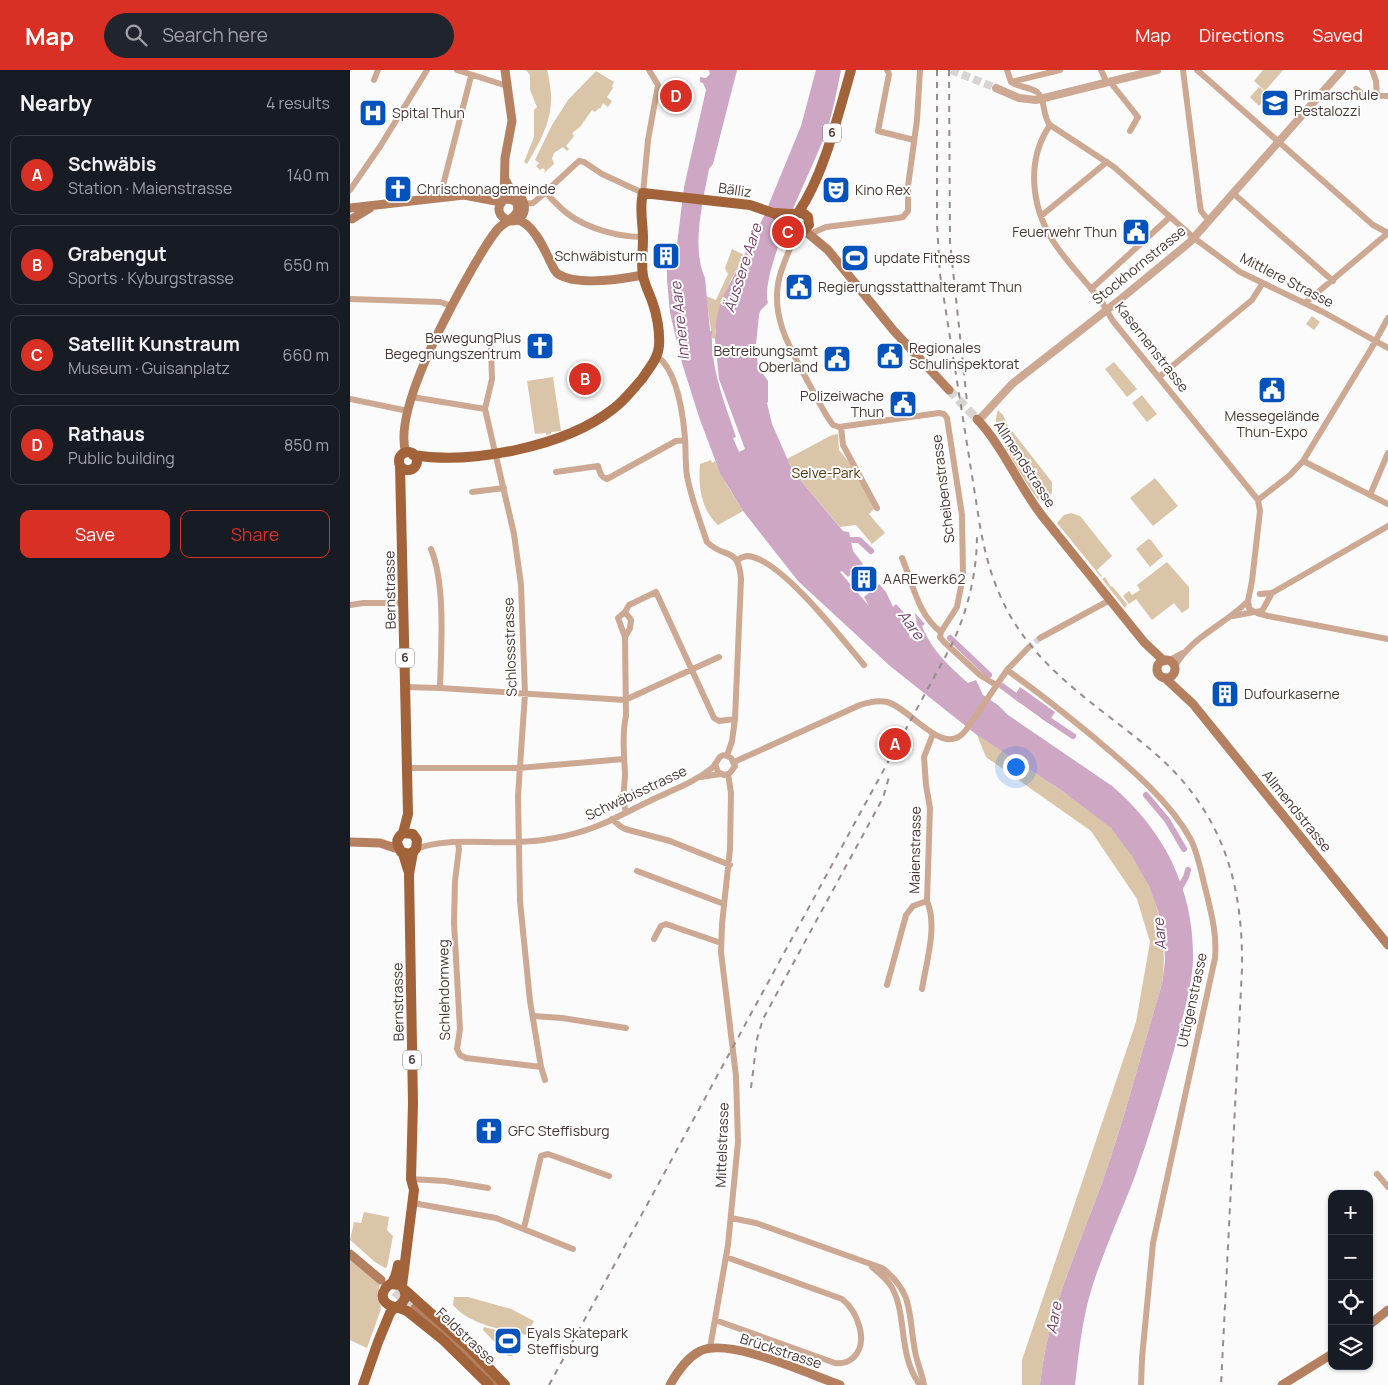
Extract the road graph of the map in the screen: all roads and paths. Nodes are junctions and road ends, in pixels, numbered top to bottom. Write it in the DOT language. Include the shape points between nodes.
graph roads {
  1 [pos="378,70"];
  2 [pos="427,70"];
  3 [pos="457,70"];
  4 [pos="505,70"];
  5 [pos="650,70"];
  6 [pos="851,70"];
  7 [pos="887,70"];
  8 [pos="920,70"];
  9 [pos="1008,70"];
  10 [pos="1060,70"];
  11 [pos="1101,70"];
  12 [pos="1157,70"];
  13 [pos="1183,70"];
  14 [pos="1197,70"];
  15 [pos="1342,70"];
  16 [pos="1372,70"];
  17 [pos="471,76"];
  18 [pos="374,80"];
  19 [pos="1010,82"];
  20 [pos="1109,83"];
  21 [pos="507,86"];
  22 [pos="996,88"];
  23 [pos="1356,89"];
  24 [pos="1377,96"];
  25 [pos="1388,96"];
  26 [pos="1041,99"];
  27 [pos="1050,125"];
  28 [pos="1130,131"];
  29 [pos="914,140"];
  30 [pos="1280,142"];
  31 [pos="1107,162"];
  32 [pos="506,181"];
  33 [pos="350,190"];
  34 [pos="545,192"];
  35 [pos="643,193"];
  36 [pos="1234,194"];
  37 [pos="440,197"];
  38 [pos="520,203"];
  39 [pos="372,207"];
  40 [pos="350,209"];
  41 [pos="506,213"];
  42 [pos="1041,216"];
  43 [pos="1170,217"];
  44 [pos="351,220"];
  45 [pos="1209,221"];
  46 [pos="801,223"];
  47 [pos="1388,233"];
  48 [pos="491,237"];
  49 [pos="643,237"];
  50 [pos="1194,238"];
  51 [pos="643,273"];
  52 [pos="1333,281"];
  53 [pos="1262,284"];
  54 [pos="1091,289"];
  55 [pos="350,299"];
  56 [pos="1305,303"];
  57 [pos="452,306"];
  58 [pos="1106,310"];
  59 [pos="1388,318"];
  60 [pos="1376,341"];
  61 [pos="491,348"];
  62 [pos="1388,348"];
  63 [pos="657,356"];
  64 [pos="1159,377"];
  65 [pos="948,390"];
  66 [pos="412,397"];
  67 [pos="350,399"];
  68 [pos="485,409"];
  69 [pos="408,411"];
  70 [pos="978,420"];
  71 [pos="841,427"];
  72 [pos="685,440"];
  73 [pos="1388,453"];
  74 [pos="409,454"];
  75 [pos="495,454"];
  76 [pos="433,458"];
  77 [pos="1303,461"];
  78 [pos="408,467"];
  79 [pos="556,472"];
  80 [pos="504,488"];
  81 [pos="472,492"];
  82 [pos="1370,495"];
  83 [pos="1258,500"];
  84 [pos="1388,504"];
  85 [pos="876,508"];
  86 [pos="1388,526"];
  87 [pos="431,549"];
  88 [pos="902,558"];
  89 [pos="737,560"];
  90 [pos="1252,581"];
  91 [pos="1272,592"];
  92 [pos="1259,594"];
  93 [pos="1110,600"];
  94 [pos="1248,600"];
  95 [pos="404,603"];
  96 [pos="1266,604"];
  97 [pos="350,605"];
  98 [pos="625,612"];
  99 [pos="1256,612"];
  100 [pos="1233,616"];
  101 [pos="1278,618"];
  102 [pos="942,632"];
  103 [pos="624,636"];
  104 [pos="1040,638"];
  105 [pos="1388,639"];
  106 [pos="1028,648"];
  107 [pos="719,657"];
  108 [pos="864,665"];
  109 [pos="1167,666"];
  110 [pos="692,670"];
  111 [pos="1007,670"];
  112 [pos="1165,678"];
  113 [pos="998,683"];
  114 [pos="405,687"];
  115 [pos="440,688"];
  116 [pos="525,694"];
  117 [pos="1185,694"];
  118 [pos="625,700"];
  119 [pos="735,720"];
  120 [pos="933,734"];
  121 [pos="727,756"];
  122 [pos="624,760"];
  123 [pos="734,762"];
  124 [pos="715,764"];
  125 [pos="407,768"];
  126 [pos="519,768"];
  127 [pos="720,774"];
  128 [pos="728,774"];
  129 [pos="700,777"];
  130 [pos="626,812"];
  131 [pos="612,819"];
  132 [pos="408,836"];
  133 [pos="350,842"];
  134 [pos="518,842"];
  135 [pos="380,843"];
  136 [pos="435,843"];
  137 [pos="458,843"];
  138 [pos="400,851"];
  139 [pos="415,851"];
  140 [pos="730,865"];
  141 [pos="637,871"];
  142 [pos="409,874"];
  143 [pos="927,901"];
  144 [pos="724,904"];
  145 [pos="654,939"];
  146 [pos="721,943"];
  147 [pos="1388,945"];
  148 [pos="887,985"];
  149 [pos="922,989"];
  150 [pos="533,1016"];
  151 [pos="626,1028"];
  152 [pos="541,1067"];
  153 [pos="545,1080"];
  154 [pos="1377,1174"];
  155 [pos="609,1176"];
  156 [pos="411,1179"];
  157 [pos="488,1188"];
  158 [pos="1388,1188"];
  159 [pos="413,1203"];
  160 [pos="731,1218"];
  161 [pos="524,1228"];
  162 [pos="573,1248"];
  163 [pos="350,1254"];
  164 [pos="726,1257"];
  165 [pos="869,1264"];
  166 [pos="386,1282"];
  167 [pos="403,1288"];
  168 [pos="392,1306"];
  169 [pos="415,1308"];
  170 [pos="1388,1310"];
  171 [pos="715,1320"];
  172 [pos="1373,1322"];
  173 [pos="710,1348"];
  174 [pos="1328,1356"];
  175 [pos="363,1385"];
  176 [pos="489,1385"];
  177 [pos="496,1385"];
  178 [pos="505,1385"];
  179 [pos="670,1385"];
  180 [pos="840,1385"];
  181 [pos="920,1385"];
  182 [pos="924,1385"];
  183 [pos="1141,1385"];
  184 [pos="1282,1385"];
  1 -- 18 [label="street"];
  2 -- 33 [label="street"];
  3 -- 17 [label="street"];
  4 -- 21 [label="main road"];
  5 -- 35 [label="street" via="658,84"];
  6 -- 46 [label="main road, 6"];
  7 -- 29 [label="street" via="889,74 878,131"];
  8 -- 29 [label="street"];
  9 -- 19 [label="street"];
  10 -- 19 [label="street"];
  11 -- 20 [label="street"];
  12 -- 20 [label="street"];
  13 -- 45 [label="street" via="1201,211"];
  14 -- 30 [label="street"];
  15 -- 30 [label="street, Stockhornstrasse"];
  16 -- 24 [label="street"];
  17 -- 21 [label="street"];
  17 -- 37 [label="street"];
  19 -- 26 [label="street" via="1037,92"];
  20 -- 26 [label="street"];
  20 -- 28 [label="street" via="1138,117"];
  21 -- 32 [label="main road" via="512,121 505,158"];
  22 -- 26 [label="street" via="1024,99"];
  23 -- 24 [label="street" via="1364,95"];
  24 -- 25 [label="street"];
  26 -- 27 [label="street"];
  27 -- 31 [label="street, Mittlere Strasse"];
  27 -- 42 [label="street, Kasernenstrasse" via="1039,149 1034,173"];
  29 -- 46 [label="street" via="906,214 898,218 826,227"];
  30 -- 36 [label="street, Stockhornstrasse"];
  30 -- 47 [label="street" via="1373,225"];
  31 -- 42 [label="street"];
  31 -- 43 [label="street, Mittlere Strasse"];
  32 -- 38 [label="main road" via="511,191 522,200"];
  32 -- 41 [label="main road"];
  34 -- 35 [label="street" via="579,161"];
  34 -- 38 [label="street" via="533,203"];
  34 -- 49 [label="street" via="571,216 596,228 622,236"];
  35 -- 46 [label="main road, Bälliz" via="744,203"];
  35 -- 49 [label="main road"];
  36 -- 45 [label="street, Stockhornstrasse"];
  36 -- 52 [label="street"];
  37 -- 39 [label="main road"];
  37 -- 41 [label="main road" via="464,195 482,199"];
  38 -- 41 [label="main road" via="511,199"];
  38 -- 41 [label="main road" via="524,212"];
  39 -- 40 [label="main road"];
  39 -- 44 [label="main road"];
  40 -- 44 [label="main road" via="353,213"];
  41 -- 48 [label="main road"];
  41 -- 48 [label="main road"];
  41 -- 51 [label="main road" via="532,229 558,273 575,280"];
  42 -- 54 [label="street, Kasernenstrasse" via="1054,242"];
  43 -- 50 [label="street, Mittlere Strasse"];
  43 -- 54 [label="street"];
  45 -- 50 [label="street, Stockhornstrasse"];
  46 -- 65 [label="main road"];
  46 -- 71 [label="street" via="778,285 779,320 790,348 832,424"];
  47 -- 52 [label="street"];
  48 -- 57 [label="main road"];
  49 -- 51 [label="main road"];
  50 -- 53 [label="street, Mittlere Strasse"];
  50 -- 58 [label="street, Stockhornstrasse"];
  51 -- 63 [label="main road" via="657,322 660,343"];
  52 -- 56 [label="street"];
  53 -- 56 [label="street, Mittlere Strasse"];
  53 -- 64 [label="street" via="1252,300"];
  54 -- 58 [label="street, Kasernenstrasse"];
  55 -- 57 [label="street" via="440,302"];
  56 -- 60 [label="street, Mittlere Strasse"];
  57 -- 66 [label="main road"];
  58 -- 64 [label="street, Kasernenstrasse"];
  58 -- 70 [label="street, Stockhornstrasse" via="1012,384"];
  59 -- 60 [label="street"];
  60 -- 62 [label="street, Mittlere Strasse"];
  60 -- 77 [label="street"];
  61 -- 68 [label="street" via="492,380"];
  63 -- 72 [label="street" via="670,371 680,404"];
  63 -- 75 [label="main road" via="630,392 597,419 572,432"];
  64 -- 83 [label="street, Kasernenstrasse"];
  66 -- 68 [label="street"];
  66 -- 69 [label="main road"];
  67 -- 69 [label="street"];
  68 -- 75 [label="street, Schlossstrasse"];
  69 -- 74 [label="main road" via="403,439"];
  70 -- 93 [label="main road, Allmendstrasse" via="994,439 1030,500"];
  71 -- 85 [label="street" via="843,445"];
  71 -- 102 [label="street, Scheibenstrasse" via="939,413 946,417 962,515 962,576 957,607"];
  72 -- 79 [label="street" via="676,441 607,478 600,475 598,466"];
  72 -- 89 [label="street" via="687,479 710,545"];
  73 -- 82 [label="street"];
  74 -- 76 [label="main road"];
  74 -- 78 [label="main road" via="416,461"];
  74 -- 78 [label="main road, Bernstrasse" via="400,458"];
  75 -- 76 [label="main road"];
  75 -- 80 [label="street, Schlossstrasse"];
  76 -- 78 [label="main road"];
  77 -- 82 [label="street"];
  77 -- 83 [label="street"];
  78 -- 95 [label="main road, Bernstrasse / 6" via="401,486"];
  80 -- 81 [label="street"];
  80 -- 116 [label="street, Schlossstrasse" via="520,570"];
  82 -- 84 [label="street"];
  83 -- 90 [label="street" via="1260,511"];
  86 -- 91 [label="street"];
  87 -- 115 [label="street" via="438,575"];
  88 -- 102 [label="street" via="921,608"];
  89 -- 108 [label="street" via="747,556 753,558 786,577"];
  89 -- 119 [label="street" via="741,579"];
  90 -- 92 [label="street"];
  90 -- 94 [label="street"];
  91 -- 92 [label="street"];
  91 -- 96 [label="street"];
  92 -- 94 [label="street" via="1253,594"];
  92 -- 96 [label="street"];
  93 -- 104 [label="street"];
  93 -- 109 [label="main road, Allmendstrasse"];
  94 -- 99 [label="street" via="1249,608"];
  94 -- 100 [label="street"];
  95 -- 97 [label="street"];
  95 -- 114 [label="main road, Bernstrasse / 6"];
  96 -- 99 [label="street" via="1262,611"];
  96 -- 101 [label="street"];
  98 -- 103 [label="street" via="631,620"];
  98 -- 103 [label="street" via="618,618"];
  98 -- 110 [label="street" via="629,605 656,592"];
  99 -- 100 [label="street"];
  99 -- 101 [label="street"];
  100 -- 109 [label="street"];
  101 -- 105 [label="street"];
  102 -- 113 [label="street" via="940,637 944,642 980,676"];
  103 -- 118 [label="street"];
  106 -- 111 [label="street"];
  107 -- 110 [label="street"];
  109 -- 112 [label="main road" via="1170,677"];
  109 -- 112 [label="main road, Allmendstrasse" via="1159,674"];
  109 -- 117 [label="main road, Allmendstrasse"];
  110 -- 118 [label="street"];
  110 -- 119 [label="street" via="715,720"];
  111 -- 113 [label="street"];
  111 -- 183 [label="street, Uttigenstrasse" via="1037,690 1124,764 1168,808 1193,845 1214,920 1215,958 1153,1243"];
  112 -- 117 [label="main road, Allmendstrasse"];
  113 -- 120 [label="street" via="961,736 944,739"];
  114 -- 115 [label="street"];
  114 -- 125 [label="main road, Bernstrasse / 6"];
  115 -- 116 [label="street"];
  116 -- 118 [label="street"];
  116 -- 126 [label="street, Schlossstrasse"];
  117 -- 147 [label="main road, Allmendstrasse"];
  118 -- 122 [label="street"];
  119 -- 121 [label="street"];
  120 -- 123 [label="street" via="901,708 876,701 860,705"];
  120 -- 143 [label="street, Maienstrasse" via="924,757 930,808"];
  121 -- 123 [label="street"];
  121 -- 124 [label="street" via="719,757"];
  122 -- 126 [label="street"];
  122 -- 130 [label="street"];
  123 -- 128 [label="street" via="734,769"];
  124 -- 127 [label="street"];
  124 -- 129 [label="street, Schwäbisstrasse"];
  125 -- 126 [label="street"];
  125 -- 132 [label="main road, Bernstrasse / 6"];
  126 -- 134 [label="street, Schlossstrasse"];
  127 -- 128 [label="street"];
  127 -- 129 [label="street, Schwäbisstrasse"];
  128 -- 140 [label="street, Mittelstrasse" via="732,793"];
  129 -- 130 [label="street, Schwäbisstrasse"];
  130 -- 131 [label="street, Schwäbisstrasse"];
  131 -- 134 [label="street, Schwäbisstrasse" via="566,835"];
  131 -- 140 [label="street" via="625,829 670,841"];
  132 -- 135 [label="main road"];
  132 -- 136 [label="street, Schwäbisstrasse"];
  132 -- 138 [label="main road" via="396,844"];
  132 -- 139 [label="main road, Bernstrasse" via="418,845"];
  133 -- 135 [label="main road"];
  134 -- 137 [label="street, Schwäbisstrasse"];
  134 -- 150 [label="street, Schlossstrasse" via="522,933"];
  135 -- 138 [label="main road"];
  136 -- 137 [label="street, Schwäbisstrasse"];
  136 -- 139 [label="street, Schwäbisstrasse"];
  137 -- 152 [label="street, Schlehdornweg" via="454,923 460,1029 457,1049 466,1058"];
  138 -- 139 [label="main road" via="407,854"];
  138 -- 142 [label="main road, Bernstrasse / 6"];
  139 -- 142 [label="main road, Bernstrasse / 6"];
  140 -- 144 [label="street, Mittelstrasse"];
  141 -- 144 [label="street"];
  142 -- 156 [label="main road, Bernstrasse / 6"];
  143 -- 148 [label="street, Maienstrasse" via="913,906 906,915"];
  143 -- 149 [label="street" via="932,911 932,926"];
  144 -- 146 [label="street, Mittelstrasse"];
  145 -- 146 [label="street" via="661,926 666,924"];
  146 -- 160 [label="street, Mittelstrasse" via="736,1076 737,1162"];
  150 -- 151 [label="street"];
  150 -- 152 [label="street, Schlossstrasse"];
  152 -- 153 [label="street, Schlossstrasse"];
  154 -- 158 [label="street"];
  155 -- 161 [label="street" via="548,1154 542,1156"];
  156 -- 157 [label="street"];
  156 -- 159 [label="main road, Bernstrasse / 6"];
  156 -- 166 [label="main road, 6" via="396,1276"];
  159 -- 161 [label="street" via="496,1218"];
  159 -- 167 [label="main road, Bernstrasse / 6"];
  160 -- 164 [label="street, Mittelstrasse"];
  160 -- 165 [label="street" via="756,1223"];
  161 -- 162 [label="street"];
  163 -- 166 [label="main road"];
  164 -- 171 [label="street, Mittelstrasse"];
  164 -- 171 [label="street" via="842,1299 855,1316 860,1348 849,1361 840,1364"];
  165 -- 181 [label="street" via="886,1279 896,1297 907,1356"];
  165 -- 182 [label="street" via="882,1268 898,1282 908,1300 915,1352"];
  166 -- 167 [label="main road"];
  166 -- 168 [label="main road" via="383,1297"];
  167 -- 168 [label="main road" via="405,1299"];
  167 -- 178 [label="main road" via="471,1349"];
  168 -- 175 [label="main road" via="385,1310"];
  168 -- 176 [label="main road" via="409,1312"];
  169 -- 177 [label="main road, Feldstrasse" via="467,1353"];
  170 -- 172 [label="main road"];
  171 -- 173 [label="street, Mittelstrasse"];
  173 -- 179 [label="main road" via="691,1357"];
  173 -- 180 [label="main road, Brückstrasse" via="744,1351"];
  174 -- 184 [label="main road"];
}
